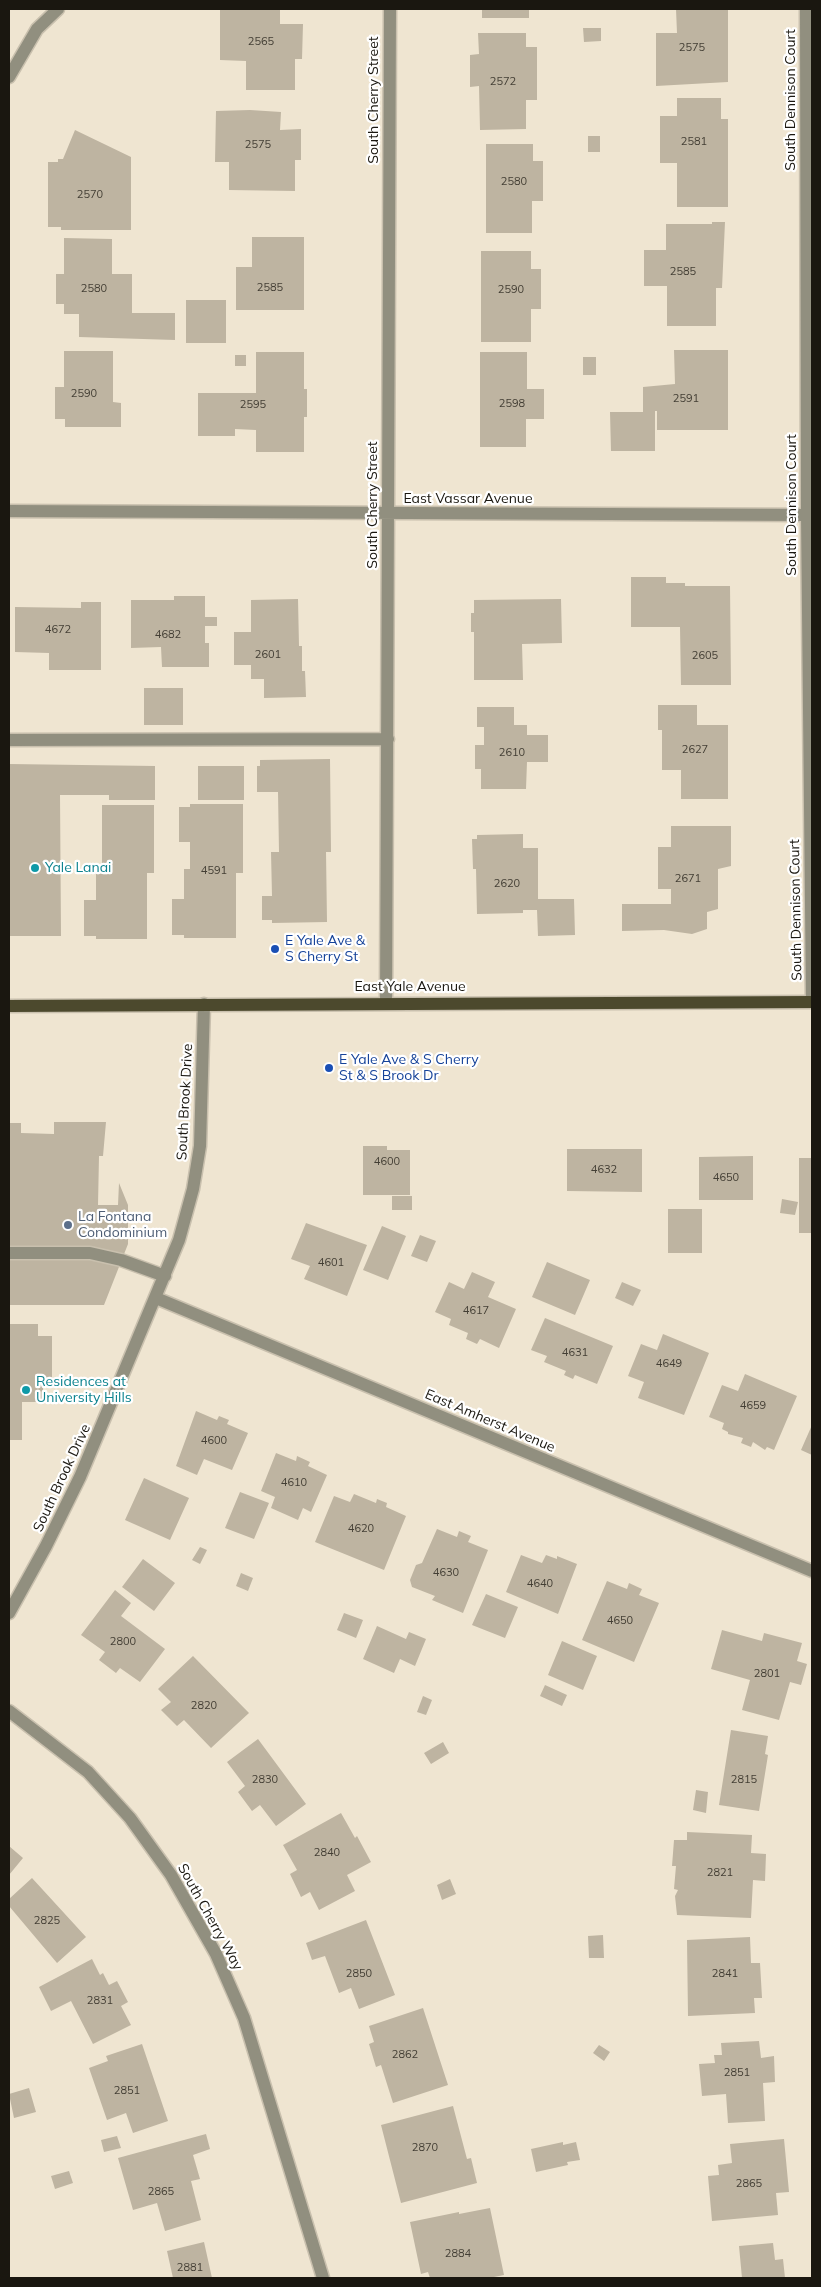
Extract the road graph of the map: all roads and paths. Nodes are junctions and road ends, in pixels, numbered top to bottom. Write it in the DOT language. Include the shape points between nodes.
graph roads {
  1 [pos="58,9"];
  2 [pos="390,9"];
  3 [pos="806,9"];
  4 [pos="9,77"];
  5 [pos="9,511"];
  6 [pos="388,514"];
  7 [pos="807,515"];
  8 [pos="388,739"];
  9 [pos="9,740"];
  10 [pos="386,1002"];
  11 [pos="812,1002"];
  12 [pos="204,1004"];
  13 [pos="9,1006"];
  14 [pos="9,1253"];
  15 [pos="165,1276"];
  16 [pos="156,1298"];
  17 [pos="812,1571"];
  18 [pos="9,1613"];
  19 [pos="9,1711"];
  20 [pos="323,2278"];
  1 -- 4 [label="street" via="37,29"];
  2 -- 6 [label="street, South Cherry Street"];
  3 -- 7 [label="street, South Dennison Court"];
  5 -- 6 [label="street, East Vassar Avenue"];
  6 -- 7 [label="street, East Vassar Avenue"];
  6 -- 8 [label="street, South Cherry Street"];
  7 -- 11 [label="street, South Dennison Court"];
  8 -- 9 [label="street"];
  8 -- 10 [label="street, South Cherry Street"];
  10 -- 11 [label="main road, East Yale Avenue"];
  10 -- 12 [label="main road, East Yale Avenue"];
  12 -- 13 [label="main road, East Yale Avenue"];
  12 -- 15 [label="street, South Brook Drive" via="203,1100 197,1168 182,1228"];
  14 -- 15 [label="street" via="90,1253"];
  15 -- 16 [label="street, South Brook Drive"];
  16 -- 17 [label="street, East Amherst Avenue"];
  16 -- 18 [label="street, South Brook Drive" via="72,1495"];
  19 -- 20 [label="street, South Cherry Way" via="88,1772 130,1818 172,1875 216,1954 244,2018"];
}
